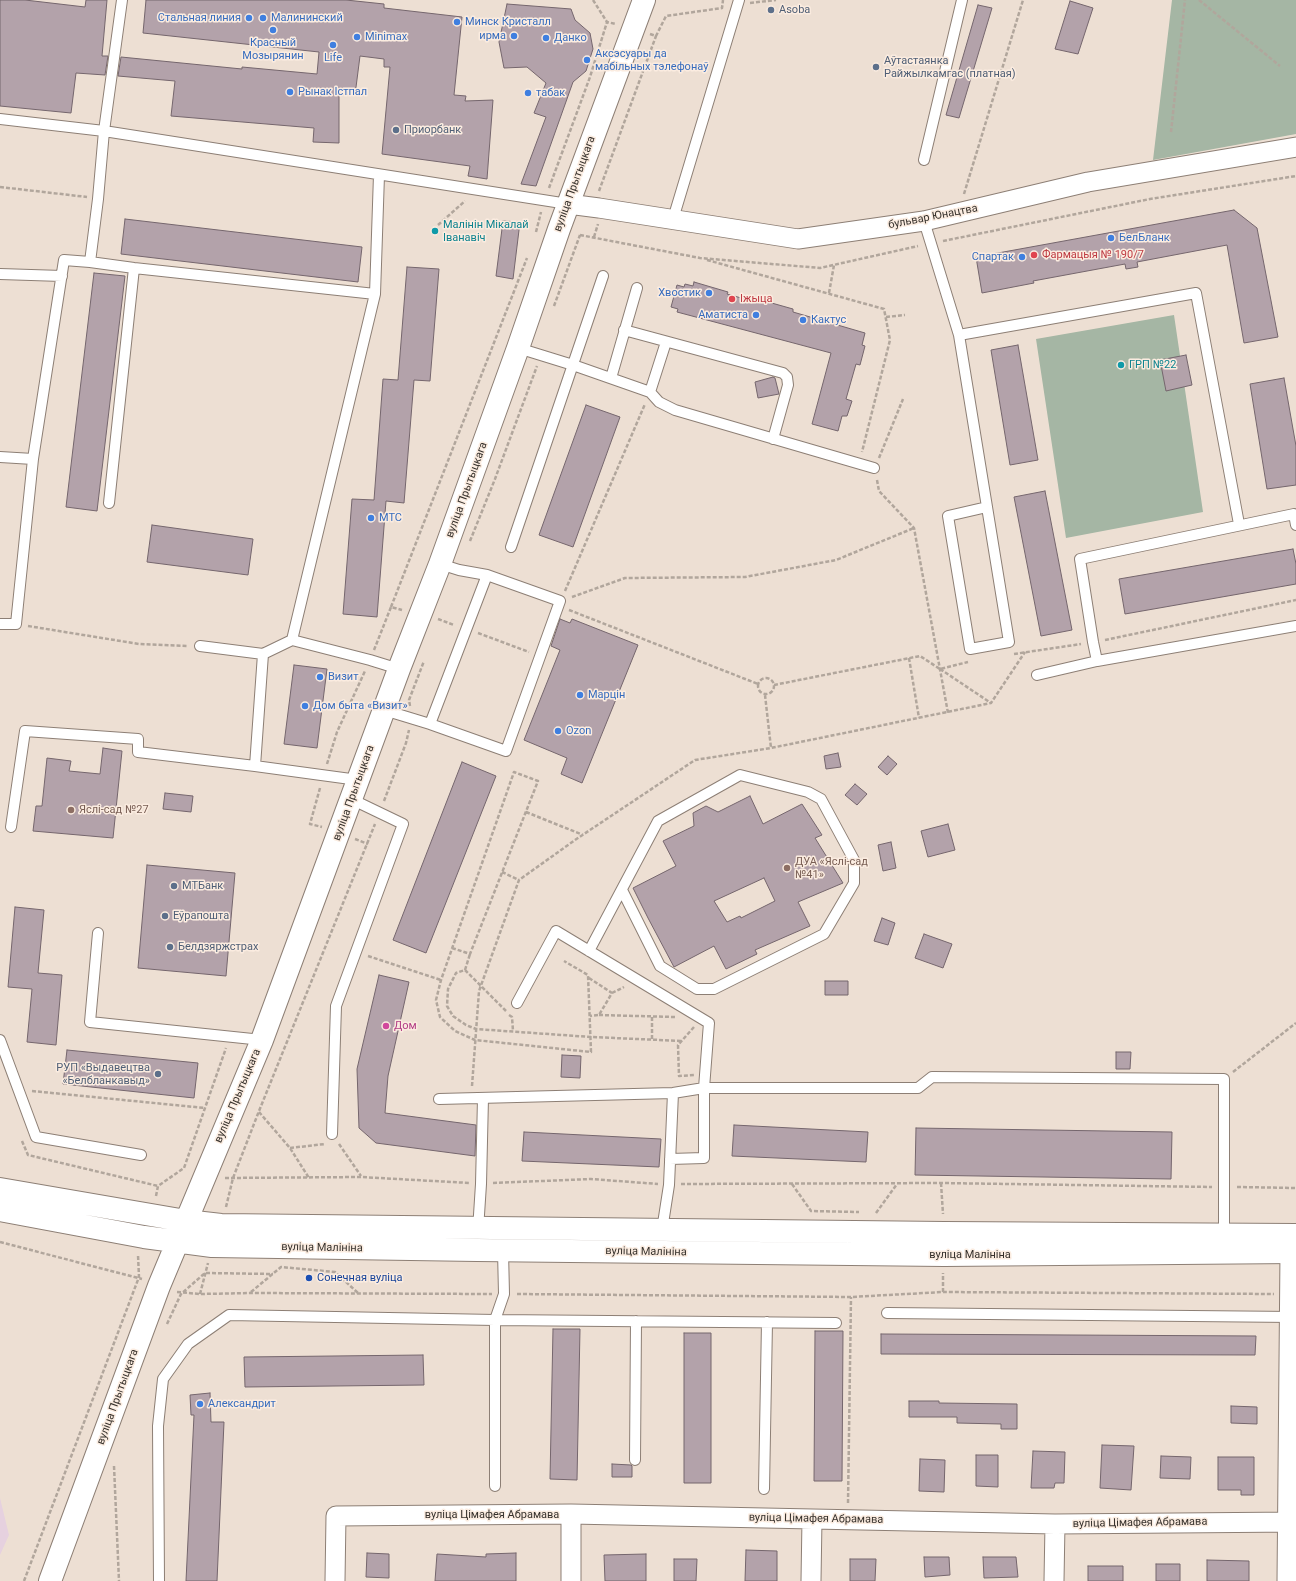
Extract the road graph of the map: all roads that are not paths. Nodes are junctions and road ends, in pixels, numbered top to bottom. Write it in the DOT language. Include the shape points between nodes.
graph roads {
  1 [pos="122,0"];
  2 [pos="644,0"];
  3 [pos="739,0"];
  4 [pos="962,0"];
  5 [pos="0,119"];
  6 [pos="104,131"];
  7 [pos="1296,146"];
  8 [pos="924,160"];
  9 [pos="379,175"];
  10 [pos="568,204"];
  11 [pos="673,219"];
  12 [pos="924,221"];
  13 [pos="90,262"];
  14 [pos="134,268"];
  15 [pos="0,274"];
  16 [pos="62,276"];
  17 [pos="603,276"];
  18 [pos="637,288"];
  19 [pos="375,294"];
  20 [pos="624,330"];
  21 [pos="959,335"];
  22 [pos="666,342"];
  23 [pos="518,348"];
  24 [pos="573,365"];
  25 [pos="611,378"];
  26 [pos="650,392"];
  27 [pos="773,439"];
  28 [pos="0,458"];
  29 [pos="33,460"];
  30 [pos="874,468"];
  31 [pos="109,503"];
  32 [pos="987,507"];
  33 [pos="1295,513"];
  34 [pos="1239,524"];
  35 [pos="1296,525"];
  36 [pos="511,547"];
  37 [pos="440,564"];
  38 [pos="487,576"];
  39 [pos="0,624"];
  40 [pos="1296,626"];
  41 [pos="292,640"];
  42 [pos="200,646"];
  43 [pos="263,654"];
  44 [pos="1097,661"];
  45 [pos="399,669"];
  46 [pos="1037,675"];
  47 [pos="384,710"];
  48 [pos="430,724"];
  49 [pos="255,766"];
  50 [pos="355,790"];
  51 [pos="11,827"];
  52 [pos="622,890"];
  53 [pos="98,933"];
  54 [pos="589,951"];
  55 [pos="517,1003"];
  56 [pos="0,1040"];
  57 [pos="262,1040"];
  58 [pos="704,1088"];
  59 [pos="673,1093"];
  60 [pos="483,1098"];
  61 [pos="439,1099"];
  62 [pos="332,1134"];
  63 [pos="141,1155"];
  64 [pos="670,1159"];
  65 [pos="0,1189"];
  66 [pos="0,1210"];
  67 [pos="186,1221"];
  68 [pos="478,1228"];
  69 [pos="662,1230"];
  70 [pos="1224,1235"];
  71 [pos="178,1242"];
  72 [pos="1294,1246"];
  73 [pos="477,1250"];
  74 [pos="503,1251"];
  75 [pos="887,1313"];
  76 [pos="1293,1317"];
  77 [pos="495,1320"];
  78 [pos="636,1321"];
  79 [pos="767,1322"];
  80 [pos="836,1323"];
  81 [pos="635,1460"];
  82 [pos="495,1486"];
  83 [pos="764,1489"];
  84 [pos="571,1514"];
  85 [pos="812,1519"];
  86 [pos="1292,1522"];
  87 [pos="1055,1524"];
  88 [pos="50,1581"];
  89 [pos="159,1581"];
  90 [pos="335,1581"];
  91 [pos="571,1581"];
  92 [pos="811,1581"];
  93 [pos="1054,1581"];
  94 [pos="1287,1581"];
  1 -- 6 [label="lane"];
  2 -- 10 [label="main road, вуліца Прытыцкага"];
  3 -- 11 [label="lane"];
  4 -- 8 [label="lane"];
  5 -- 6 [label="lane"];
  6 -- 9 [label="lane"];
  6 -- 13 [label="lane"];
  7 -- 12 [label="street, бульвар Юнацтва" via="1088,182"];
  9 -- 10 [label="lane"];
  9 -- 19 [label="lane"];
  10 -- 11 [label="street, бульвар Юнацтва"];
  10 -- 23 [label="main road, вуліца Прытыцкага"];
  11 -- 12 [label="street, бульвар Юнацтва" via="798,239"];
  12 -- 21 [label="lane"];
  13 -- 14 [label="lane"];
  13 -- 16 [label="lane" via="64,260"];
  14 -- 19 [label="lane"];
  14 -- 31 [label="lane"];
  15 -- 16 [label="lane"];
  16 -- 29 [label="lane"];
  17 -- 24 [label="lane"];
  18 -- 20 [label="lane"];
  19 -- 41 [label="lane"];
  20 -- 22 [label="lane"];
  20 -- 25 [label="lane"];
  21 -- 32 [label="lane"];
  21 -- 34 [label="lane" via="1196,293"];
  22 -- 26 [label="lane"];
  22 -- 27 [label="lane" via="783,373 787,377 788,385"];
  23 -- 24 [label="lane"];
  23 -- 37 [label="main road, вуліца Прытыцкага"];
  24 -- 25 [label="lane"];
  24 -- 36 [label="lane"];
  25 -- 26 [label="lane"];
  26 -- 27 [label="lane" via="659,402 675,410"];
  27 -- 30 [label="lane"];
  28 -- 29 [label="lane"];
  29 -- 39 [label="lane" via="16,624"];
  32 -- 32 [label="lane" via="1008,642 970,649 948,516"];
  33 -- 34 [label="lane"];
  33 -- 35 [label="lane"];
  34 -- 44 [label="lane" via="1080,559"];
  37 -- 38 [label="lane"];
  37 -- 45 [label="main road, вуліца Прытыцкага"];
  38 -- 48 [label="lane"];
  38 -- 48 [label="lane" via="560,604 506,750"];
  40 -- 44 [label="lane"];
  41 -- 43 [label="lane"];
  41 -- 45 [label="lane"];
  42 -- 43 [label="lane"];
  43 -- 49 [label="lane"];
  44 -- 46 [label="lane"];
  45 -- 47 [label="main road, вуліца Прытыцкага"];
  47 -- 48 [label="lane"];
  47 -- 50 [label="main road, вуліца Прытыцкага"];
  49 -- 50 [label="lane"];
  49 -- 51 [label="lane" via="138,752 138,739 25,731"];
  50 -- 57 [label="main road, вуліца Прытыцкага"];
  50 -- 62 [label="lane" via="380,813 403,824 336,1006"];
  52 -- 52 [label="lane" via="658,821 740,775 808,792 821,799 854,860 854,883 824,934 714,989 697,990 660,966"];
  52 -- 54 [label="lane"];
  53 -- 57 [label="lane" via="90,1022"];
  54 -- 55 [label="lane" via="556,931"];
  54 -- 58 [label="lane" via="709,1023"];
  56 -- 63 [label="lane" via="36,1137"];
  57 -- 67 [label="main road, вуліца Прытыцкага"];
  58 -- 59 [label="lane"];
  58 -- 64 [label="lane" via="704,1158"];
  58 -- 70 [label="lane" via="918,1088 932,1077 1224,1079"];
  59 -- 60 [label="lane"];
  59 -- 64 [label="lane"];
  60 -- 61 [label="lane"];
  60 -- 68 [label="lane"];
  64 -- 69 [label="lane"];
  65 -- 67 [label="main road, вуліца Малініна"];
  66 -- 71 [label="main road, вуліца Малініна"];
  67 -- 68 [label="main road, вуліца Малініна" via="221,1225"];
  67 -- 71 [label="main road, вуліца Прытыцкага"];
  68 -- 69 [label="main road, вуліца Малініна"];
  68 -- 73 [label="lane"];
  69 -- 70 [label="main road, вуліца Малініна"];
  70 -- 72 [label="main road, вуліца Малініна"];
  71 -- 73 [label="main road, вуліца Малініна" via="212,1246"];
  71 -- 88 [label="main road, вуліца Прытыцкага" via="159,1286"];
  72 -- 74 [label="main road, вуліца Малініна" via="944,1255"];
  72 -- 76 [label="street" via="1289,1294"];
  73 -- 74 [label="main road, вуліца Малініна"];
  74 -- 77 [label="lane" via="504,1294"];
  75 -- 76 [label="lane"];
  76 -- 86 [label="street"];
  77 -- 78 [label="lane"];
  77 -- 82 [label="lane"];
  77 -- 89 [label="lane" via="230,1315 188,1344 163,1379 158,1426"];
  78 -- 79 [label="lane"];
  78 -- 81 [label="lane"];
  79 -- 80 [label="lane"];
  79 -- 83 [label="lane"];
  84 -- 85 [label="street, вуліца Цімафея Абрамава"];
  84 -- 90 [label="street, вуліца Цімафея Абрамава" via="336,1516"];
  84 -- 91 [label="street"];
  85 -- 87 [label="street, вуліца Цімафея Абрамава"];
  85 -- 92 [label="street"];
  86 -- 87 [label="street, вуліца Цімафея Абрамава"];
  86 -- 94 [label="street"];
  87 -- 93 [label="street"];
}
